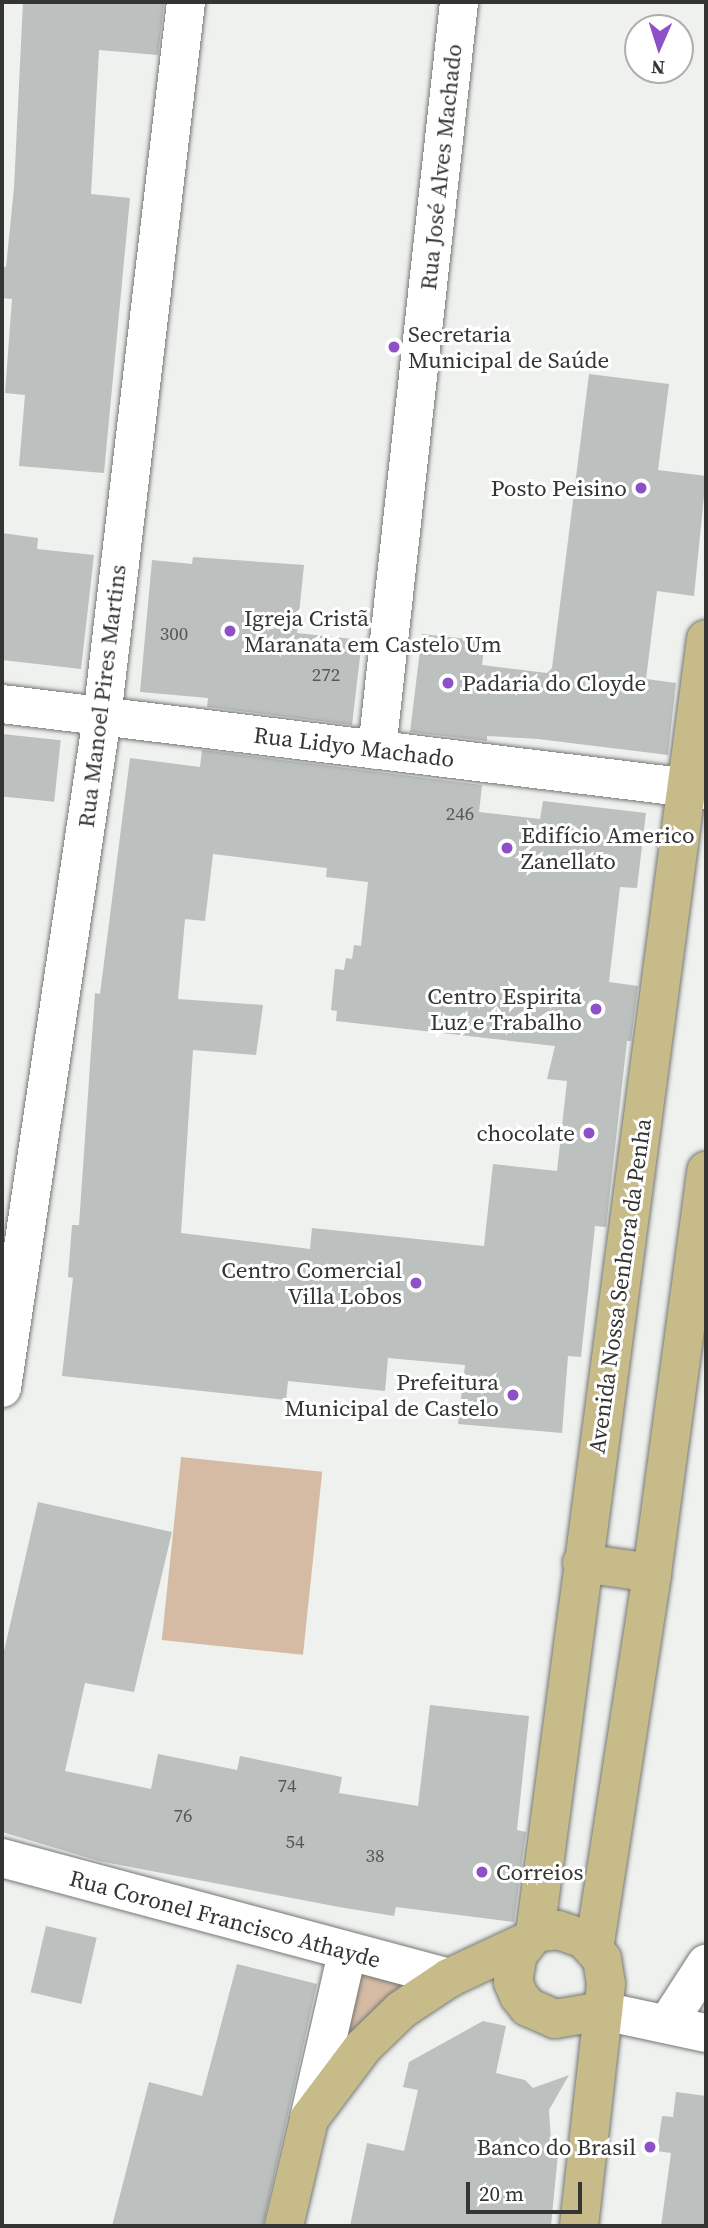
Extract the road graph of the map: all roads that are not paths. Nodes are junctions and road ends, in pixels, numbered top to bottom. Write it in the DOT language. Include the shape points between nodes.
graph roads {
  1 [pos="186,2"];
  2 [pos="459,2"];
  3 [pos="706,639"];
  4 [pos="2,704"];
  5 [pos="102,717"];
  6 [pos="377,750"];
  7 [pos="697,789"];
  8 [pos="706,1171"];
  9 [pos="2,1388"];
  10 [pos="582,1563"];
  11 [pos="652,1573"];
  12 [pos="2,1858"];
  13 [pos="531,1938"];
  14 [pos="594,1949"];
  15 [pos="347,1953"];
  16 [pos="706,1965"];
  17 [pos="449,1978"];
  18 [pos="603,2011"];
  19 [pos="667,2024"];
  20 [pos="706,2033"];
  21 [pos="309,2119"];
  22 [pos="285,2226"];
  23 [pos="579,2226"];
  1 -- 5 [label="street, Rua Manoel Pires Martins"];
  2 -- 6 [label="street, Rua José Alves Machado"];
  3 -- 7 [label="main road, Avenida Nossa Senhora da Penha"];
  4 -- 5 [label="street, Rua Lidyo Machado"];
  5 -- 6 [label="street, Rua Lidyo Machado"];
  5 -- 9 [label="street, Rua Manoel Pires Martins"];
  6 -- 7 [label="street, Rua Lidyo Machado"];
  7 -- 10 [label="main road, Avenida Nossa Senhora da Penha"];
  8 -- 11 [label="main road"];
  10 -- 11 [label="main road"];
  10 -- 13 [label="main road, Avenida Nossa Senhora da Penha"];
  11 -- 14 [label="main road"];
  12 -- 15 [label="street, Rua Coronel Francisco Athayde"];
  13 -- 14 [label="main road" via="572,1933"];
  13 -- 17 [label="main road"];
  13 -- 18 [label="main road" via="516,1961 513,1982 528,2007 555,2019"];
  14 -- 18 [label="main road" via="606,1973"];
  15 -- 17 [label="street, Rua Coronel Francisco Athayde"];
  15 -- 21 [label="street"];
  16 -- 19 [label="street"];
  17 -- 21 [label="main road" via="401,2010 363,2046"];
  18 -- 19 [label="street"];
  18 -- 23 [label="main road"];
  19 -- 20 [label="street"];
  21 -- 22 [label="main road"];
}
